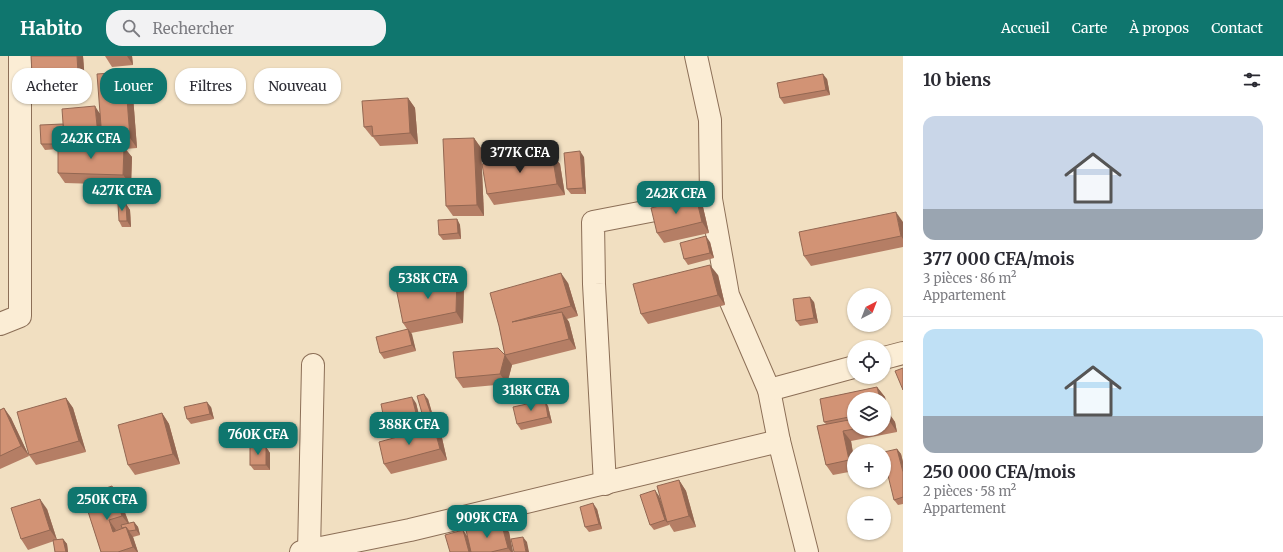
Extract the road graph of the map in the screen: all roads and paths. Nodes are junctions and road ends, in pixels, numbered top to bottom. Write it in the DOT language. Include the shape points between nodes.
graph roads {
  1 [pos="20,56"];
  2 [pos="696,56"];
  3 [pos="711,199"];
  4 [pos="0,324"];
  5 [pos="903,353"];
  6 [pos="891,356"];
  7 [pos="313,365"];
  8 [pos="847,369"];
  9 [pos="769,390"];
  10 [pos="779,441"];
  11 [pos="606,484"];
  12 [pos="306,551"];
  13 [pos="807,552"];
  1 -- 4 [label="street" via="20,316"];
  2 -- 3 [label="street" via="710,120"];
  3 -- 9 [label="street" via="728,295"];
  3 -- 11 [label="street" via="593,222 594,284"];
  5 -- 6 [label="street"];
  7 -- 12 [label="street"];
  8 -- 9 [label="street"];
  9 -- 10 [label="street"];
  10 -- 11 [label="street"];
  10 -- 13 [label="street"];
  11 -- 12 [label="street" via="410,530"];
}
